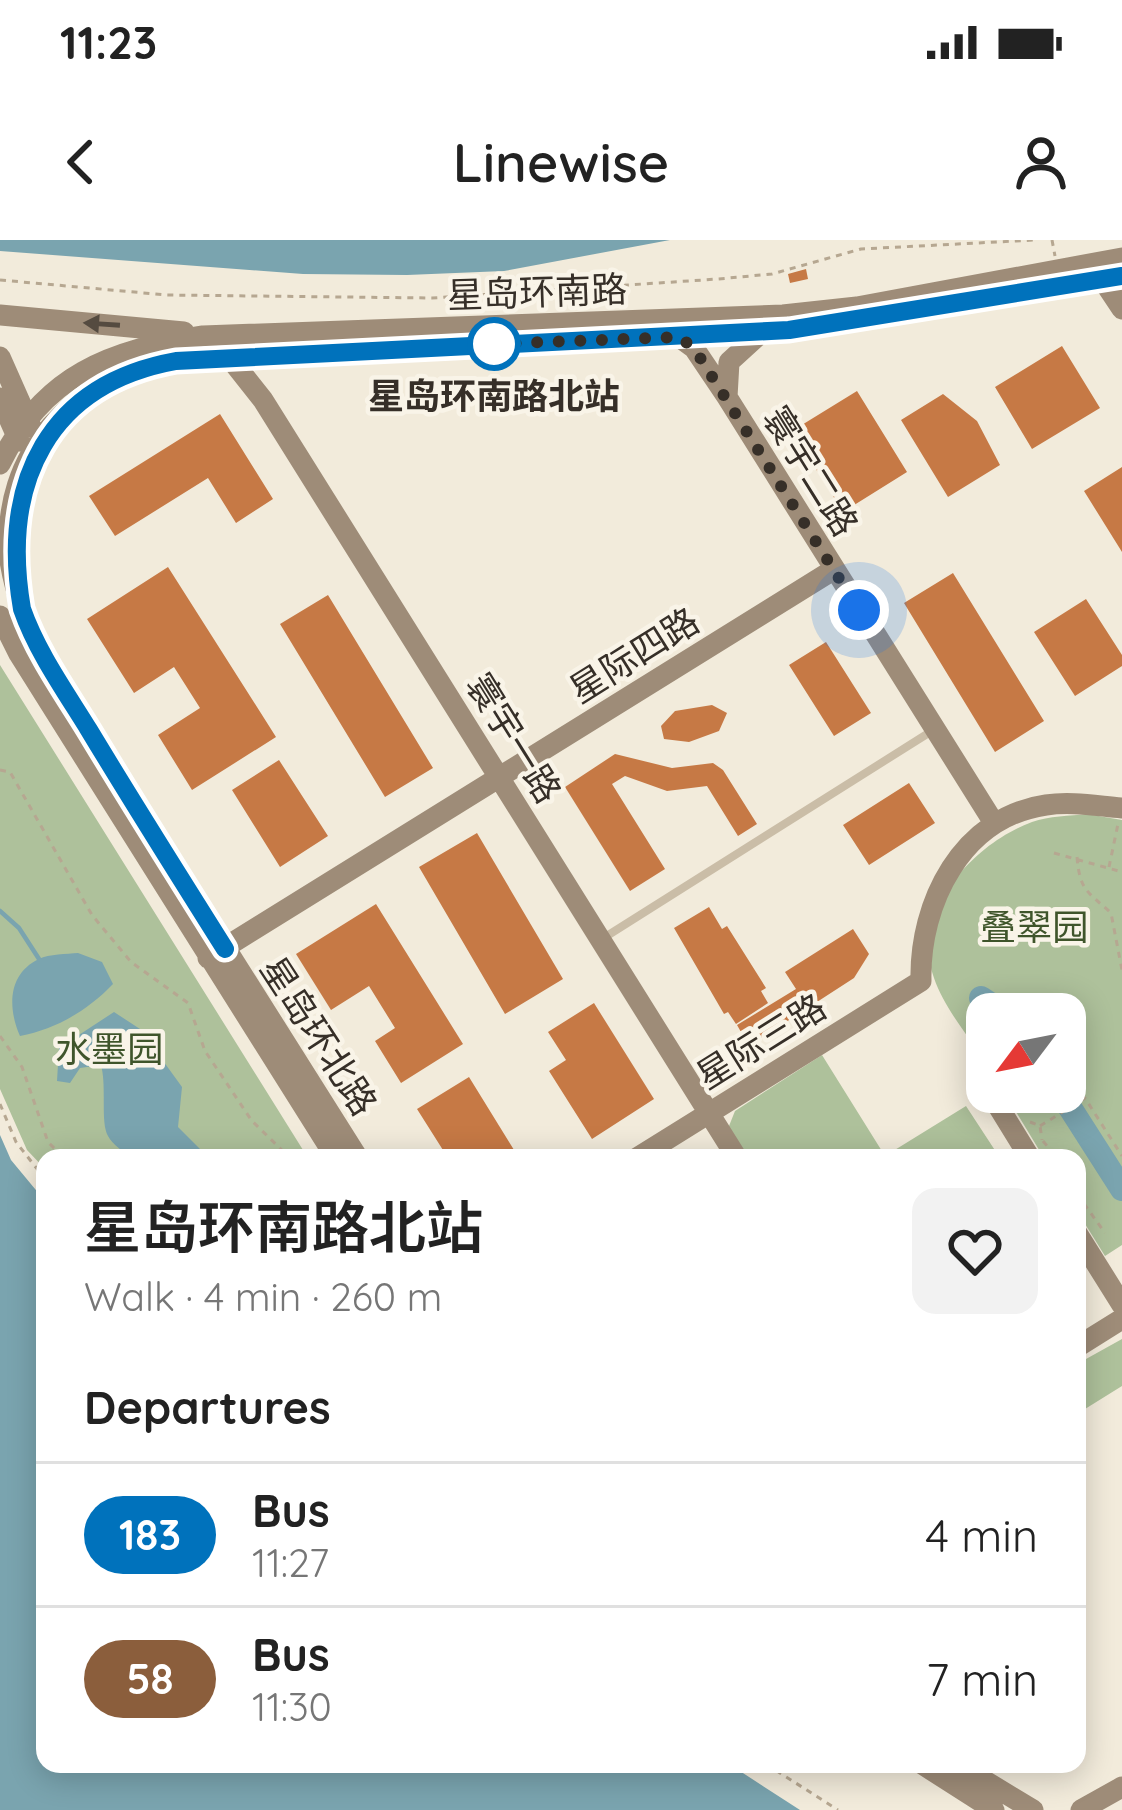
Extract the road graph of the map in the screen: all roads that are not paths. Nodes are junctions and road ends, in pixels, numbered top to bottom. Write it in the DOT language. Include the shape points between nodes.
graph roads {
  1 [pos="1115,269"];
  2 [pos="1122,309"];
  3 [pos="0,315"];
  4 [pos="762,332"];
  5 [pos="202,336"];
  6 [pos="679,337"];
  7 [pos="286,354"];
  8 [pos="0,357"];
  9 [pos="229,357"];
  10 [pos="727,397"];
  11 [pos="0,398"];
  12 [pos="263,400"];
  13 [pos="27,435"];
  14 [pos="0,464"];
  15 [pos="833,570"];
  16 [pos="0,616"];
  17 [pos="934,729"];
  18 [pos="501,778"];
  19 [pos="1122,808"];
  20 [pos="994,823"];
  21 [pos="601,940"];
  22 [pos="217,954"];
  23 [pos="709,1112"];
  24 [pos="1006,1113"];
  25 [pos="331,1149"];
  26 [pos="352,1149"];
  27 [pos="651,1149"];
  28 [pos="732,1149"];
  29 [pos="1036,1149"];
  30 [pos="1086,1247"];
  31 [pos="1122,1305"];
  32 [pos="1122,1319"];
  33 [pos="1086,1341"];
  34 [pos="936,1773"];
  35 [pos="972,1773"];
  36 [pos="1107,1799"];
  37 [pos="994,1810"];
  38 [pos="1033,1810"];
  39 [pos="1082,1810"];
  1 -- 2 [label="main road"];
  1 -- 4 [label="main road, 星岛环南路"];
  1 -- 5 [label="main road, 星岛环南路" via="783,315"];
  5 -- 3 [label="main road, one-way"];
  4 -- 6 [label="main road, 星岛环南路"];
  4 -- 10 [label="main road, 寰宇二路" via="729,362"];
  5 -- 13 [label="main road, 星岛环南路" via="113,355 68,380"];
  6 -- 7 [label="main road, 星岛环南路"];
  6 -- 10 [label="main road, 寰宇二路"];
  7 -- 9 [label="main road, 星岛环南路"];
  7 -- 12 [label="main road" via="266,374"];
  8 -- 13 [label="main road"];
  9 -- 12 [label="main road, 寰宇一路"];
  9 -- 13 [label="main road, 星岛环南路" via="113,378"];
  10 -- 15 [label="main road, 寰宇二路"];
  11 -- 13 [label="main road"];
  12 -- 18 [label="main road, 寰宇一路"];
  13 -- 14 [label="main road, 星岛环南路"];
  13 -- 22 [label="main road" via="8,532 22,610"];
  15 -- 17 [label="main road, 寰宇二路"];
  15 -- 18 [label="main road, 星际四路"];
  16 -- 22 [label="main road"];
  17 -- 20 [label="main road, 寰宇二路"];
  17 -- 21 [label="lane"];
  18 -- 21 [label="main road, 寰宇一路"];
  18 -- 22 [label="main road, 星际四路"];
  19 -- 20 [label="main road" via="1045,805"];
  20 -- 23 [label="main road, 星际三路" via="936,893 921,940 920,981"];
  21 -- 23 [label="main road, 寰宇一路"];
  22 -- 25 [label="main road, 星岛环北路"];
  22 -- 26 [label="main road, 星岛环北路"];
  23 -- 27 [label="main road, 星际三路"];
  23 -- 28 [label="main road, 寰宇一路"];
  24 -- 29 [label="main road"];
  30 -- 31 [label="main road"];
  32 -- 33 [label="main road"];
  34 -- 37 [label="main road"];
  35 -- 38 [label="main road"];
  36 -- 39 [label="main road"];
}
